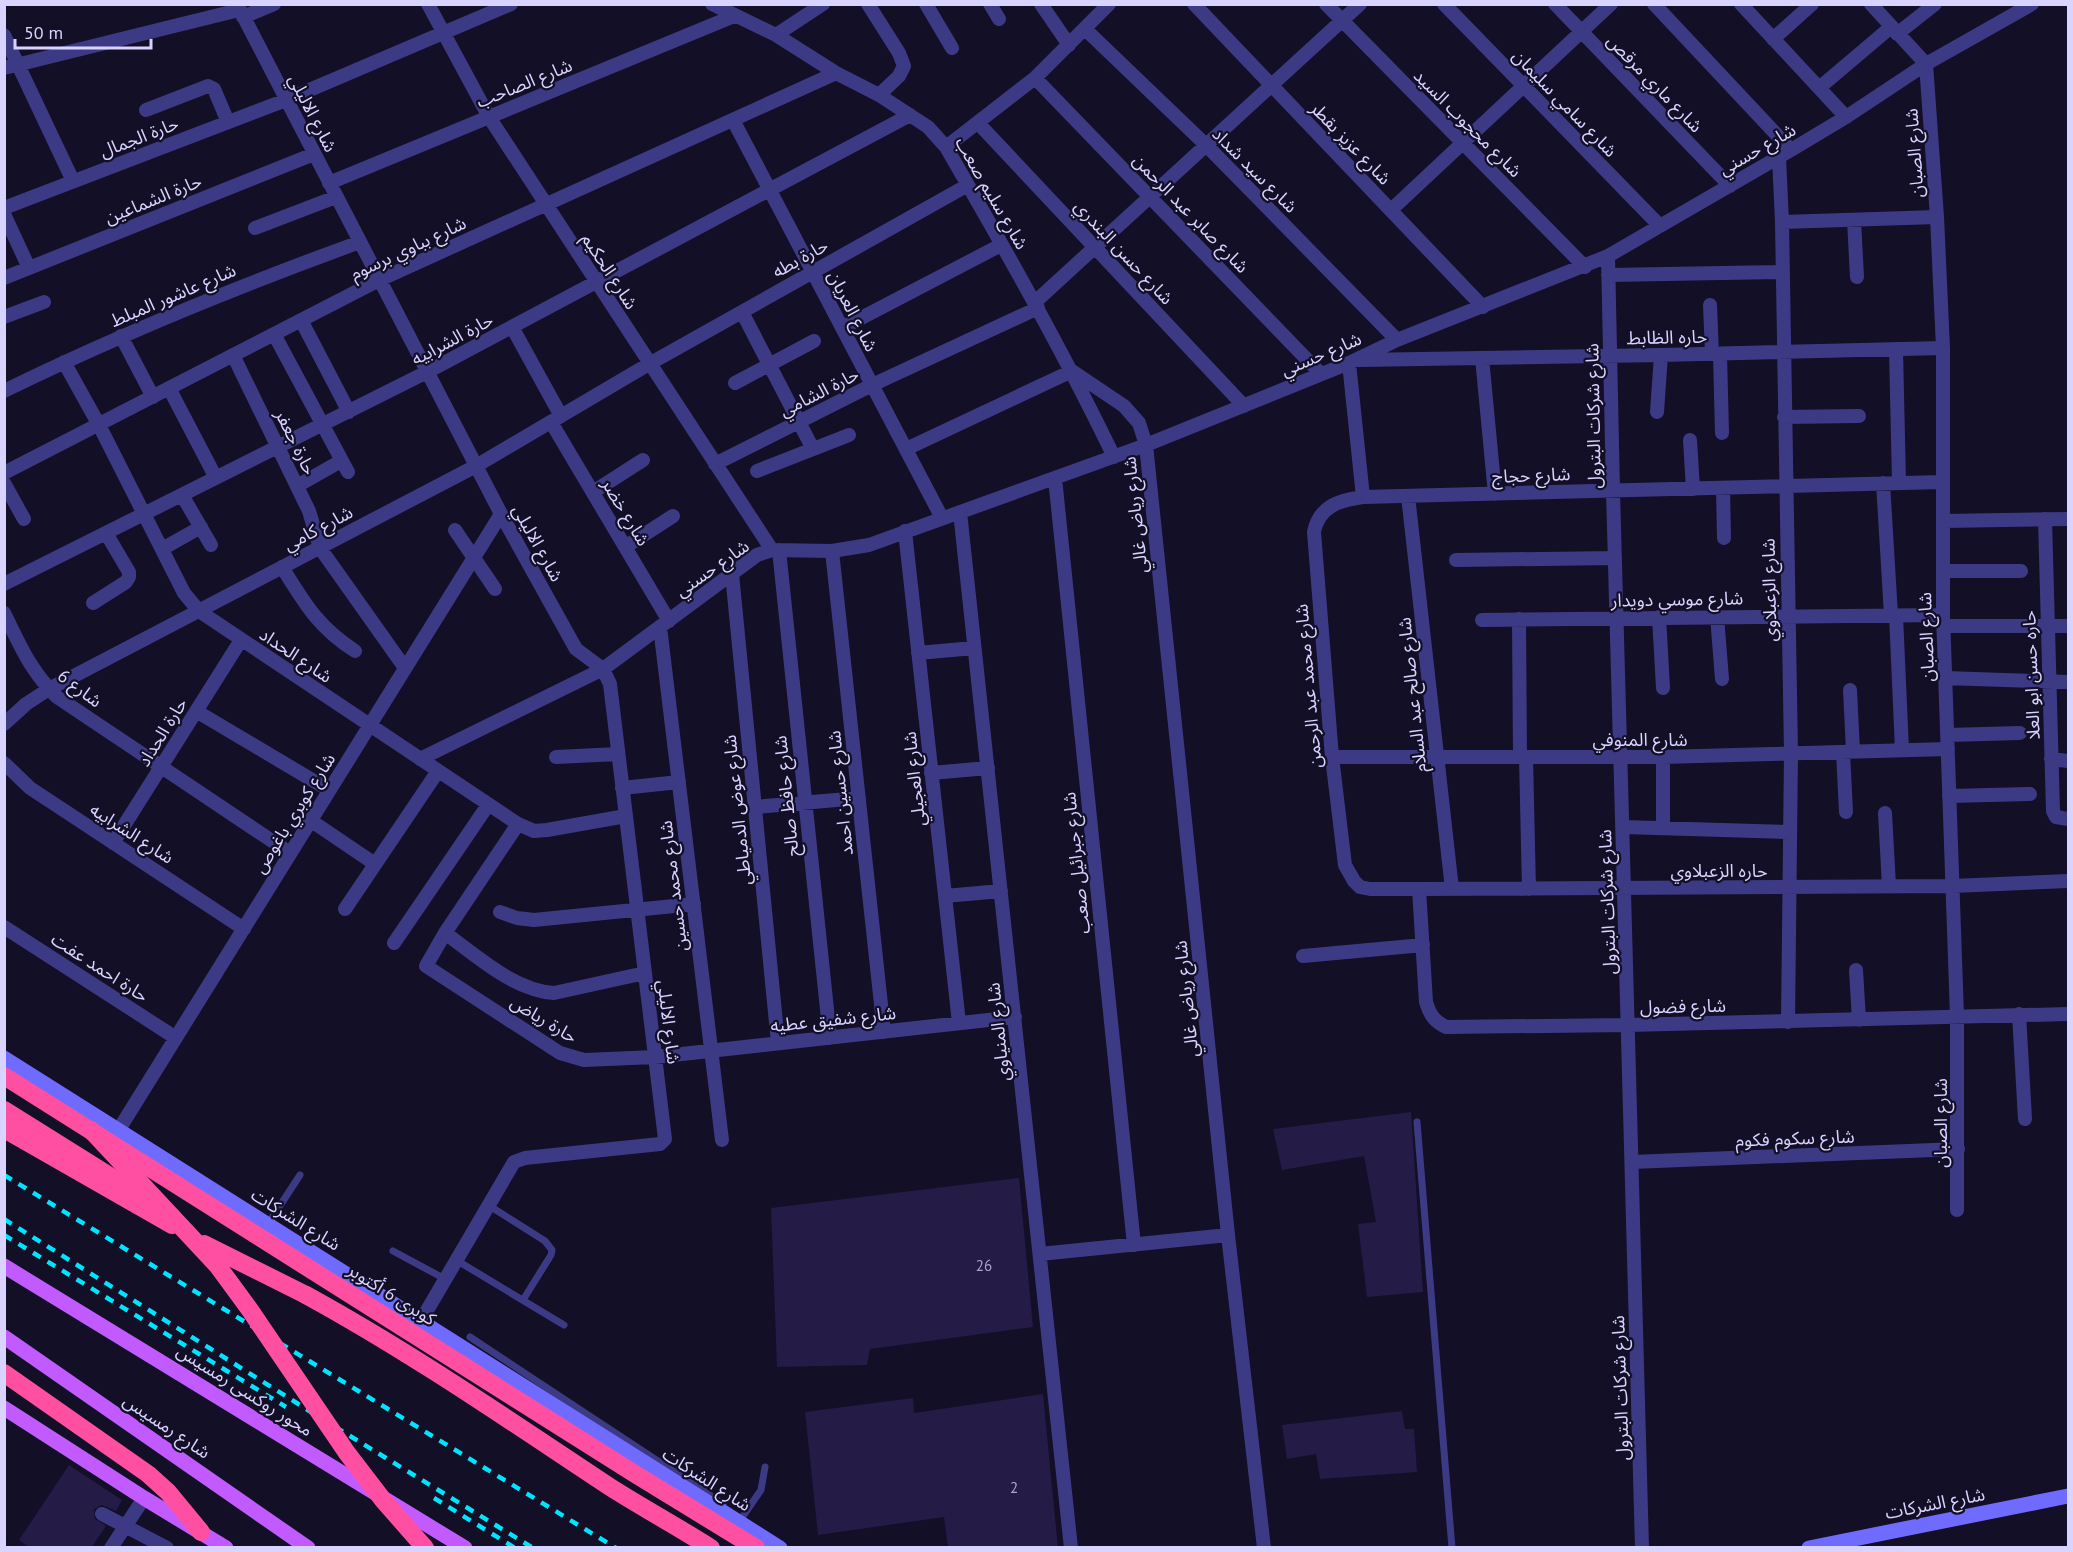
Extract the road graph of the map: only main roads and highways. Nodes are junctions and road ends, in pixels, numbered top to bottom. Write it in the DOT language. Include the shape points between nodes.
graph roads {
  1 [pos="4,1058"];
  2 [pos="4,1064"];
  3 [pos="4,1076"];
  4 [pos="4,1110"];
  5 [pos="4,1129"];
  6 [pos="91,1130"];
  7 [pos="217,1265"];
  8 [pos="4,1266"];
  9 [pos="4,1337"];
  10 [pos="4,1372"];
  11 [pos="4,1408"];
  12 [pos="2068,1496"];
  13 [pos="201,1532"];
  14 [pos="226,1548"];
  15 [pos="308,1548"];
  16 [pos="424,1548"];
  17 [pos="465,1548"];
  18 [pos="711,1548"];
  19 [pos="756,1548"];
  20 [pos="770,1548"];
  21 [pos="780,1548"];
  22 [pos="1809,1548"];
  1 -- 21 [label="main road, شارع الشركات" via="520,1376"];
  2 -- 20 [label="main road, شارع الشركات"];
  3 -- 6 [label="highway, كوبرى 6 أكتوبر"];
  4 -- 7 [label="highway, bridge" via="127,1188"];
  5 -- 18 [label="highway, bridge" via="210,1248 370,1330"];
  6 -- 7 [label="highway, bridge"];
  6 -- 19 [label="highway, كوبرى 6 أكتوبر, bridge"];
  7 -- 16 [label="highway, bridge" via="347,1453"];
  8 -- 17 [label="main road, محور روكسى رمسيس"];
  9 -- 15 [label="main road, شارع رمسيس"];
  10 -- 13 [label="highway" via="148,1474"];
  11 -- 13 [label="main road"];
  12 -- 22 [label="main road, شارع الشركات"];
  13 -- 14 [label="main road"];
}
